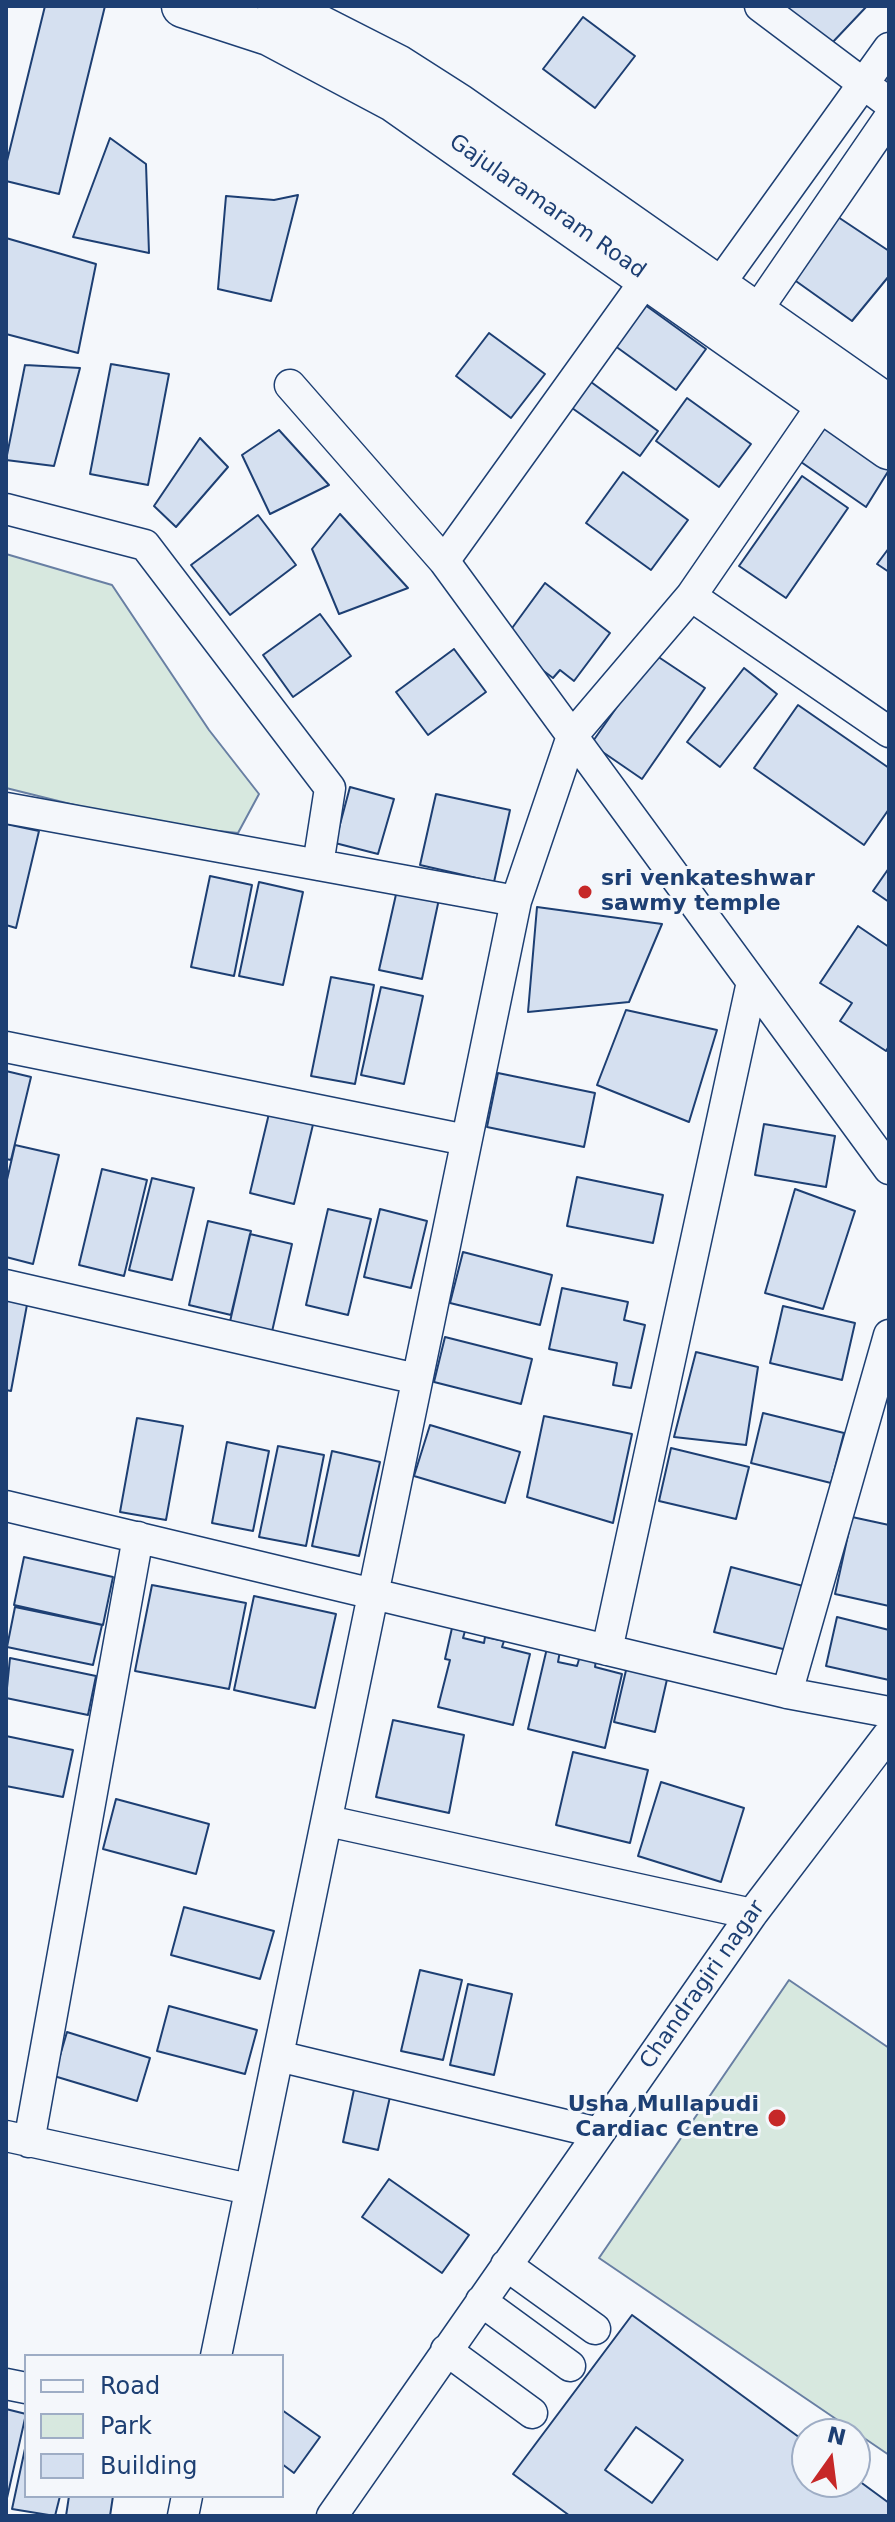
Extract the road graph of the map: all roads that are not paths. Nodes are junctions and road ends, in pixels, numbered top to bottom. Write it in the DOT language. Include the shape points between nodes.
graph roads {
  1 [pos="183,6"];
  2 [pos="279,6"];
  3 [pos="760,6"];
  4 [pos="889,48"];
  5 [pos="863,85"];
  6 [pos="889,103"];
  7 [pos="889,118"];
  8 [pos="648,277"];
  9 [pos="718,286"];
  10 [pos="755,313"];
  11 [pos="290,385"];
  12 [pos="825,401"];
  13 [pos="889,407"];
  14 [pos="889,448"];
  15 [pos="6,509"];
  16 [pos="444,561"];
  17 [pos="691,596"];
  18 [pos="889,732"];
  19 [pos="572,736"];
  20 [pos="6,808"];
  21 [pos="318,865"];
  22 [pos="516,901"];
  23 [pos="752,982"];
  24 [pos="6,1047"];
  25 [pos="466,1140"];
  26 [pos="889,1169"];
  27 [pos="6,1285"];
  28 [pos="889,1335"];
  29 [pos="417,1379"];
  30 [pos="6,1506"];
  31 [pos="138,1537"];
  32 [pos="373,1594"];
  33 [pos="607,1650"];
  34 [pos="787,1693"];
  35 [pos="889,1712"];
  36 [pos="889,1734"];
  37 [pos="328,1821"];
  38 [pos="752,1914"];
  39 [pos="278,2056"];
  40 [pos="599,2133"];
  41 [pos="18,2139"];
  42 [pos="249,2189"];
  43 [pos="506,2265"];
  44 [pos="481,2301"];
  45 [pos="595,2329"];
  46 [pos="446,2350"];
  47 [pos="216,2354"];
  48 [pos="570,2366"];
  49 [pos="532,2413"];
  50 [pos="332,2516"];
  1 -- 8 [label="main road, Gajularamaram Road" via="269,34 395,101"];
  2 -- 9 [label="main road, Gajularamaram Road" via="397,66"];
  3 -- 5 [label="street"];
  4 -- 5 [label="street"];
  5 -- 6 [label="street"];
  5 -- 9 [label="street"];
  7 -- 10 [label="street"];
  8 -- 12 [label="main road, Gajularamaram Road"];
  8 -- 16 [label="street"];
  9 -- 10 [label="main road, Gajularamaram Road"];
  10 -- 13 [label="main road, Gajularamaram Road"];
  11 -- 16 [label="street"];
  12 -- 14 [label="main road, Gajularamaram Road"];
  12 -- 17 [label="street"];
  15 -- 21 [label="street" via="145,545 330,788"];
  16 -- 19 [label="street"];
  17 -- 18 [label="street"];
  17 -- 19 [label="street"];
  19 -- 22 [label="street"];
  19 -- 23 [label="street"];
  20 -- 21 [label="street"];
  21 -- 22 [label="street"];
  22 -- 25 [label="street"];
  23 -- 26 [label="street"];
  23 -- 33 [label="street"];
  24 -- 25 [label="street"];
  25 -- 29 [label="street"];
  27 -- 29 [label="street"];
  28 -- 34 [label="street"];
  29 -- 32 [label="street"];
  30 -- 31 [label="street"];
  31 -- 32 [label="street"];
  31 -- 41 [label="street"];
  32 -- 33 [label="street"];
  32 -- 37 [label="street"];
  33 -- 34 [label="street"];
  34 -- 35 [label="street"];
  36 -- 38 [label="street, Chandragiri nagar"];
  37 -- 38 [label="street"];
  37 -- 39 [label="street"];
  38 -- 40 [label="street, Chandragiri nagar"];
  39 -- 40 [label="street"];
  39 -- 42 [label="street"];
  40 -- 43 [label="street, Chandragiri nagar"];
  41 -- 42 [label="street"];
  42 -- 47 [label="street"];
  43 -- 44 [label="street, Chandragiri nagar"];
  43 -- 45 [label="street"];
  44 -- 46 [label="street, Chandragiri nagar"];
  44 -- 48 [label="street"];
  46 -- 49 [label="street"];
  46 -- 50 [label="street, Chandragiri nagar"];
}
